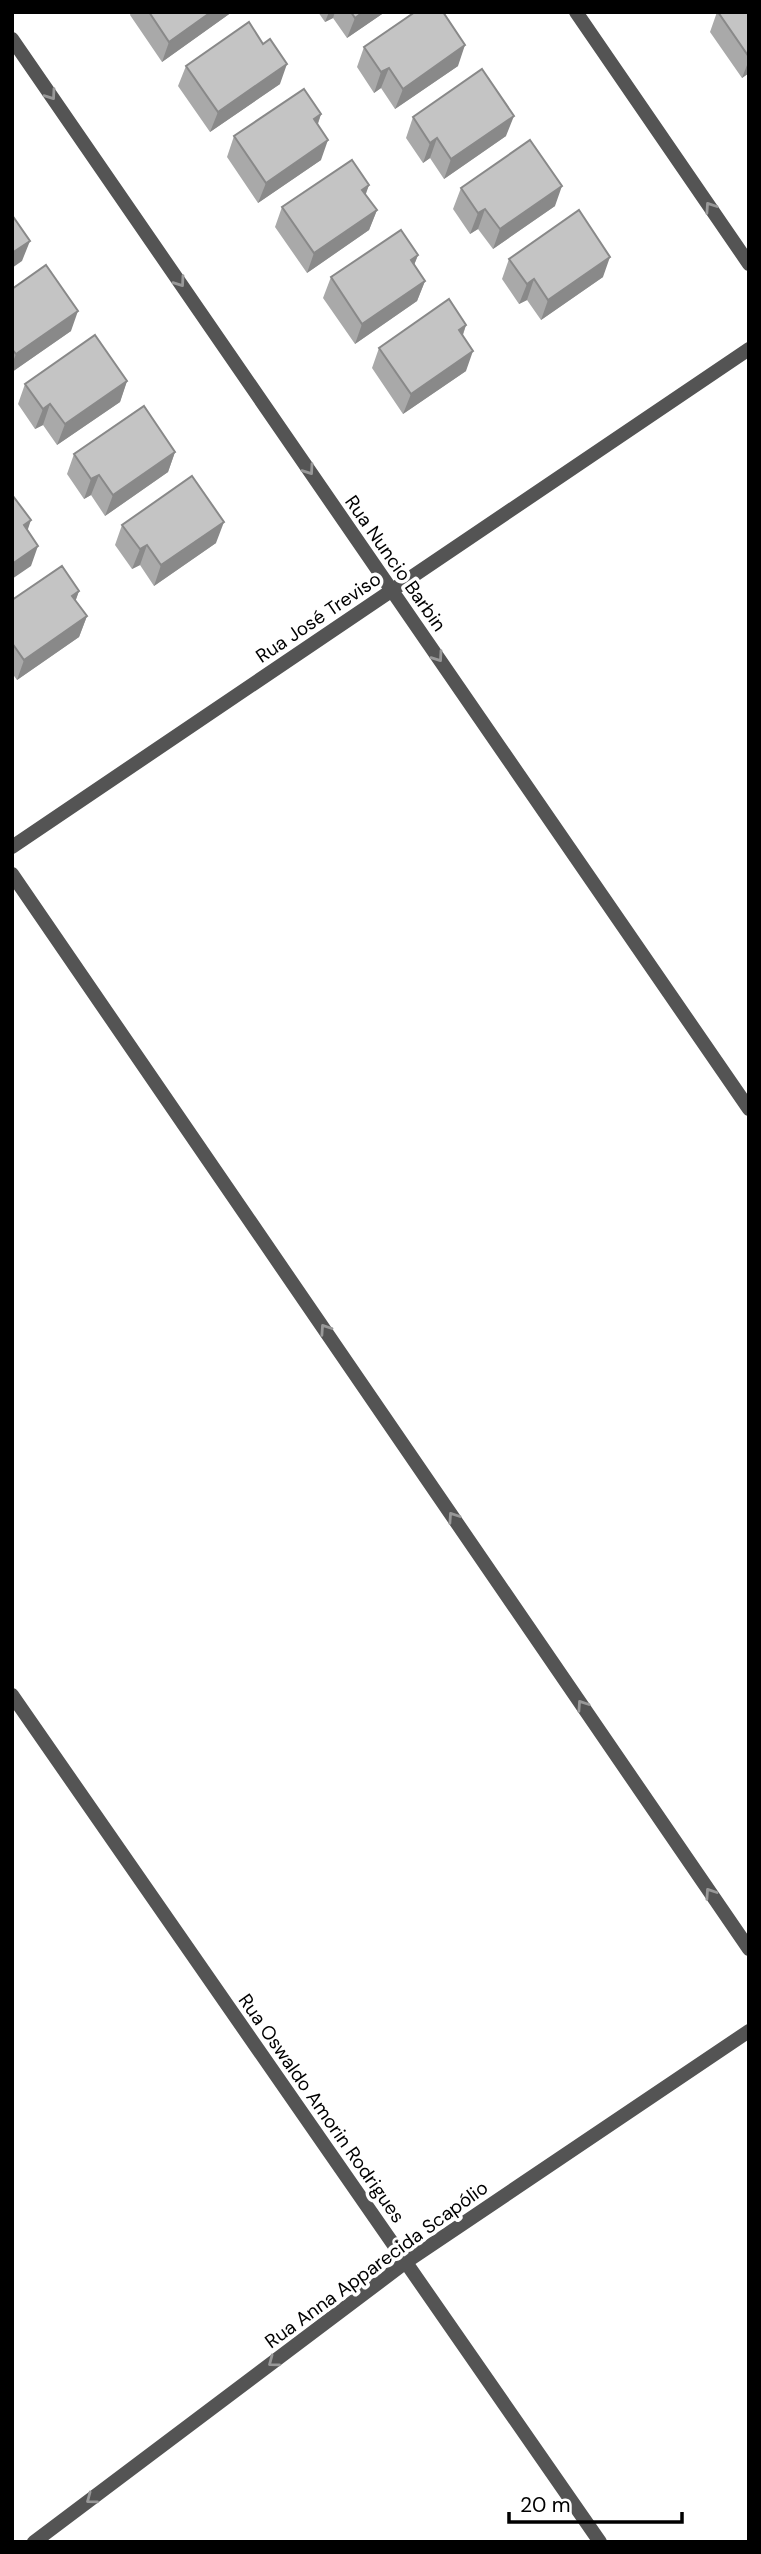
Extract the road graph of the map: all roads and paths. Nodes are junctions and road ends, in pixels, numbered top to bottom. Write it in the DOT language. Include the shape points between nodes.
graph roads {
  1 [pos="576,12"];
  2 [pos="12,38"];
  3 [pos="749,264"];
  4 [pos="749,349"];
  5 [pos="392,590"];
  6 [pos="12,847"];
  7 [pos="12,874"];
  8 [pos="749,1109"];
  9 [pos="12,1695"];
  10 [pos="749,1949"];
  11 [pos="749,2031"];
  12 [pos="406,2262"];
  13 [pos="34,2542"];
  14 [pos="600,2542"];
  3 -- 1 [label="street, one-way"];
  2 -- 5 [label="street, Rua Nuncio Barbin, one-way"];
  4 -- 5 [label="street, Rua José Treviso"];
  5 -- 6 [label="street, Rua José Treviso"];
  5 -- 8 [label="street, Rua Nuncio Barbin, one-way"];
  10 -- 7 [label="street, one-way"];
  9 -- 12 [label="street, Rua Oswaldo Amorin Rodrigues"];
  11 -- 12 [label="street, Rua Anna Apparecida Scapólio"];
  12 -- 13 [label="street, Rua Anna Apparecida Scapólio, one-way"];
  12 -- 14 [label="street, Rua Oswaldo Amorin Rodrigues"];
}
